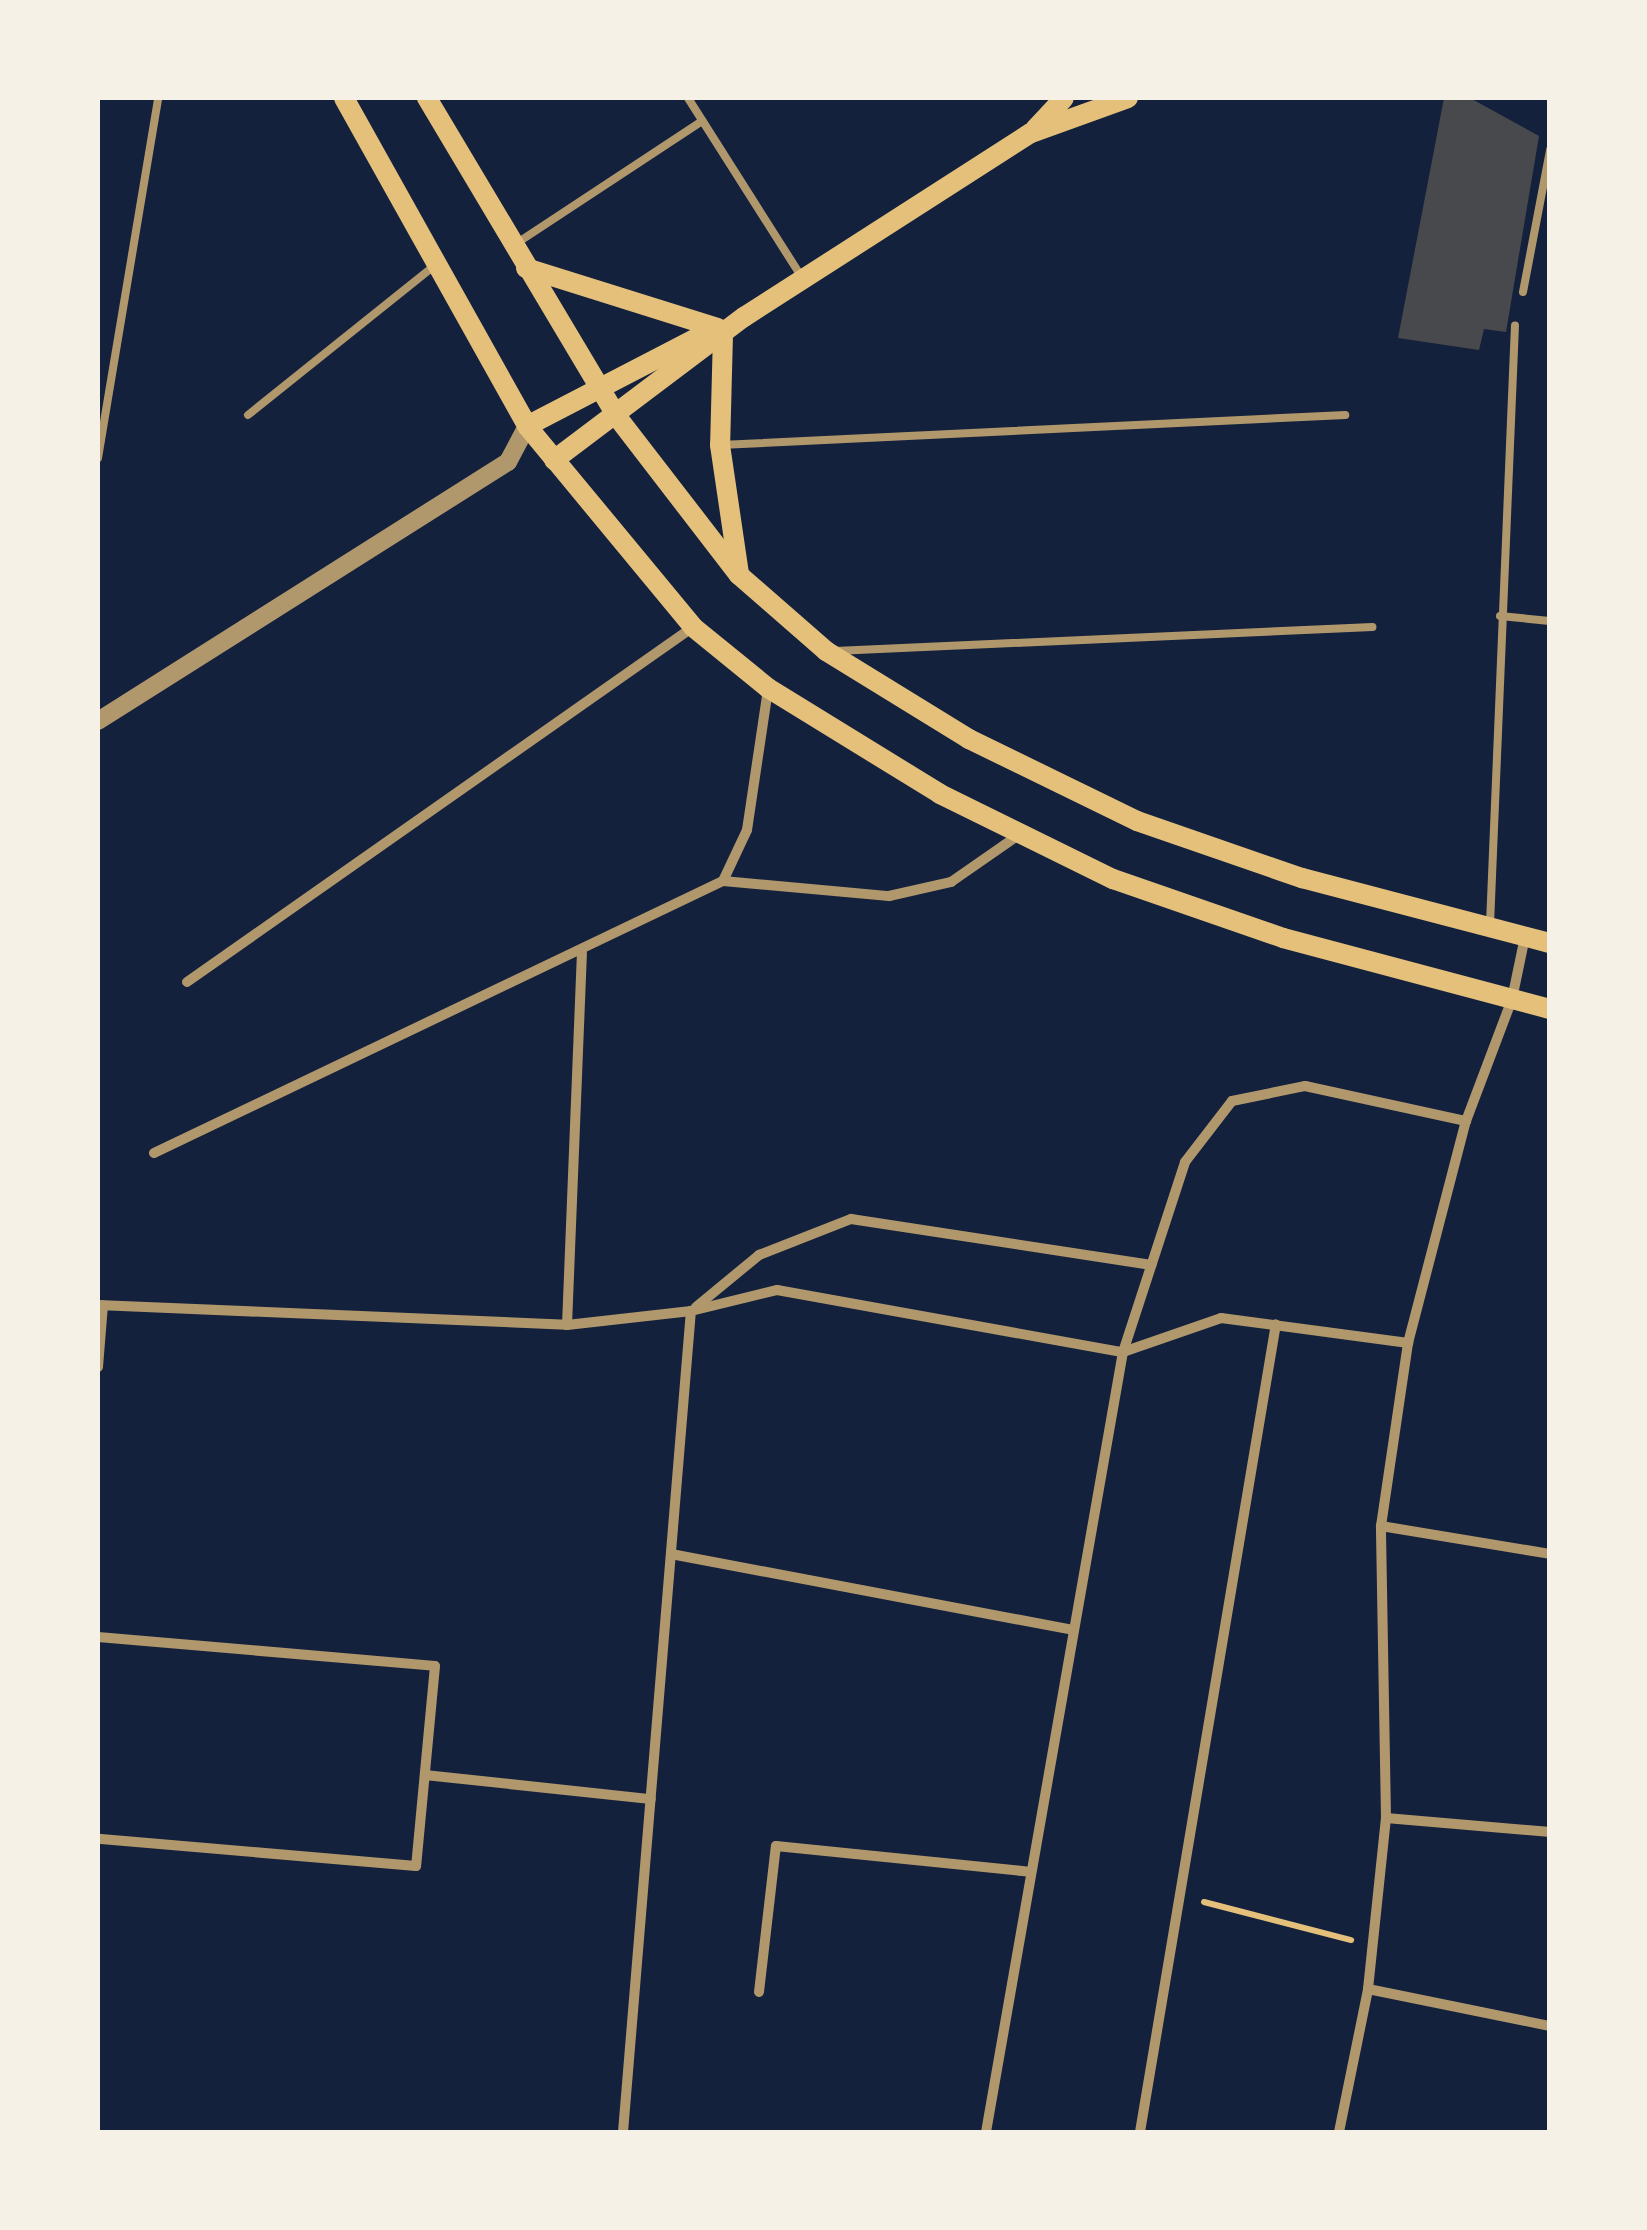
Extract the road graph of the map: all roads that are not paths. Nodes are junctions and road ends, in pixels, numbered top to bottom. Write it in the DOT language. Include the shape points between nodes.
graph roads {
  1 [pos="158,98"];
  2 [pos="344,98"];
  3 [pos="427,98"];
  4 [pos="688,98"];
  5 [pos="1064,98"];
  6 [pos="1128,98"];
  7 [pos="702,121"];
  8 [pos="1031,133"];
  9 [pos="1550,150"];
  10 [pos="513,246"];
  11 [pos="437,264"];
  12 [pos="526,268"];
  13 [pos="803,279"];
  14 [pos="1523,292"];
  15 [pos="1515,326"];
  16 [pos="711,337"];
  17 [pos="595,386"];
  18 [pos="248,415"];
  19 [pos="1345,415"];
  20 [pos="618,418"];
  21 [pos="528,426"];
  22 [pos="720,445"];
  23 [pos="98,458"];
  24 [pos="554,460"];
  25 [pos="508,462"];
  26 [pos="739,575"];
  27 [pos="1500,616"];
  28 [pos="1550,620"];
  29 [pos="693,627"];
  30 [pos="1372,627"];
  31 [pos="826,651"];
  32 [pos="768,688"];
  33 [pos="98,721"];
  34 [pos="1020,834"];
  35 [pos="723,881"];
  36 [pos="1490,928"];
  37 [pos="1525,936"];
  38 [pos="1550,943"];
  39 [pos="582,953"];
  40 [pos="188,982"];
  41 [pos="1512,998"];
  42 [pos="1550,1008"];
  43 [pos="1466,1121"];
  44 [pos="154,1153"];
  45 [pos="1151,1265"];
  46 [pos="100,1305"];
  47 [pos="692,1310"];
  48 [pos="1276,1324"];
  49 [pos="567,1325"];
  50 [pos="1408,1343"];
  51 [pos="1122,1352"];
  52 [pos="98,1367"];
  53 [pos="1381,1526"];
  54 [pos="671,1554"];
  55 [pos="1550,1554"];
  56 [pos="1072,1630"];
  57 [pos="98,1637"];
  58 [pos="424,1776"];
  59 [pos="651,1799"];
  60 [pos="1386,1818"];
  61 [pos="1550,1832"];
  62 [pos="98,1839"];
  63 [pos="1031,1872"];
  64 [pos="1368,1989"];
  65 [pos="759,1992"];
  66 [pos="1550,2026"];
  67 [pos="623,2132"];
  68 [pos="986,2132"];
  69 [pos="1140,2132"];
  70 [pos="1338,2132"];
  1 -- 23 [label="lane"];
  2 -- 11 [label="main road"];
  3 -- 10 [label="main road"];
  4 -- 7 [label="lane"];
  5 -- 8 [label="main road"];
  6 -- 8 [label="main road"];
  7 -- 10 [label="lane"];
  7 -- 13 [label="lane"];
  8 -- 13 [label="main road"];
  9 -- 14 [label="lane"];
  10 -- 12 [label="main road"];
  11 -- 18 [label="lane"];
  11 -- 21 [label="main road"];
  12 -- 16 [label="main road"];
  12 -- 17 [label="main road"];
  13 -- 16 [label="main road"];
  15 -- 27 [label="lane"];
  16 -- 17 [label="main road"];
  16 -- 20 [label="main road"];
  16 -- 22 [label="main road"];
  17 -- 20 [label="main road"];
  17 -- 21 [label="main road"];
  19 -- 22 [label="lane"];
  20 -- 24 [label="main road"];
  20 -- 26 [label="main road"];
  21 -- 24 [label="main road"];
  21 -- 25 [label="street"];
  22 -- 26 [label="main road"];
  24 -- 25 [label="street"];
  24 -- 29 [label="main road"];
  25 -- 33 [label="street"];
  26 -- 31 [label="main road"];
  27 -- 28 [label="lane"];
  27 -- 36 [label="lane"];
  29 -- 32 [label="main road"];
  29 -- 40 [label="street"];
  30 -- 31 [label="lane"];
  31 -- 36 [label="main road" via="969,739 1137,821 1302,878"];
  32 -- 34 [label="main road" via="824,728"];
  32 -- 35 [label="street" via="746,830"];
  34 -- 35 [label="street" via="951,882 889,896"];
  34 -- 41 [label="main road" via="1113,879 1283,938"];
  35 -- 39 [label="street"];
  36 -- 37 [label="main road"];
  37 -- 38 [label="main road"];
  37 -- 41 [label="street"];
  39 -- 44 [label="street"];
  39 -- 49 [label="street"];
  41 -- 42 [label="main road"];
  41 -- 43 [label="street"];
  43 -- 45 [label="street" via="1305,1086 1232,1101 1186,1162"];
  43 -- 50 [label="street"];
  45 -- 47 [label="street" via="851,1219 759,1255"];
  45 -- 51 [label="street"];
  46 -- 49 [label="street"];
  46 -- 52 [label="street"];
  47 -- 49 [label="street"];
  47 -- 51 [label="street" via="777,1290"];
  47 -- 54 [label="street"];
  48 -- 50 [label="street"];
  48 -- 51 [label="street" via="1221,1318"];
  48 -- 69 [label="street"];
  50 -- 53 [label="street"];
  51 -- 56 [label="street"];
  53 -- 55 [label="street"];
  53 -- 60 [label="street"];
  54 -- 56 [label="street"];
  54 -- 59 [label="street"];
  56 -- 63 [label="street"];
  57 -- 58 [label="street" via="434,1666"];
  58 -- 59 [label="street"];
  58 -- 62 [label="street" via="416,1866"];
  59 -- 67 [label="street"];
  60 -- 61 [label="street"];
  60 -- 64 [label="street"];
  63 -- 65 [label="street" via="776,1846"];
  63 -- 68 [label="street"];
  64 -- 66 [label="street"];
  64 -- 70 [label="street"];
}
